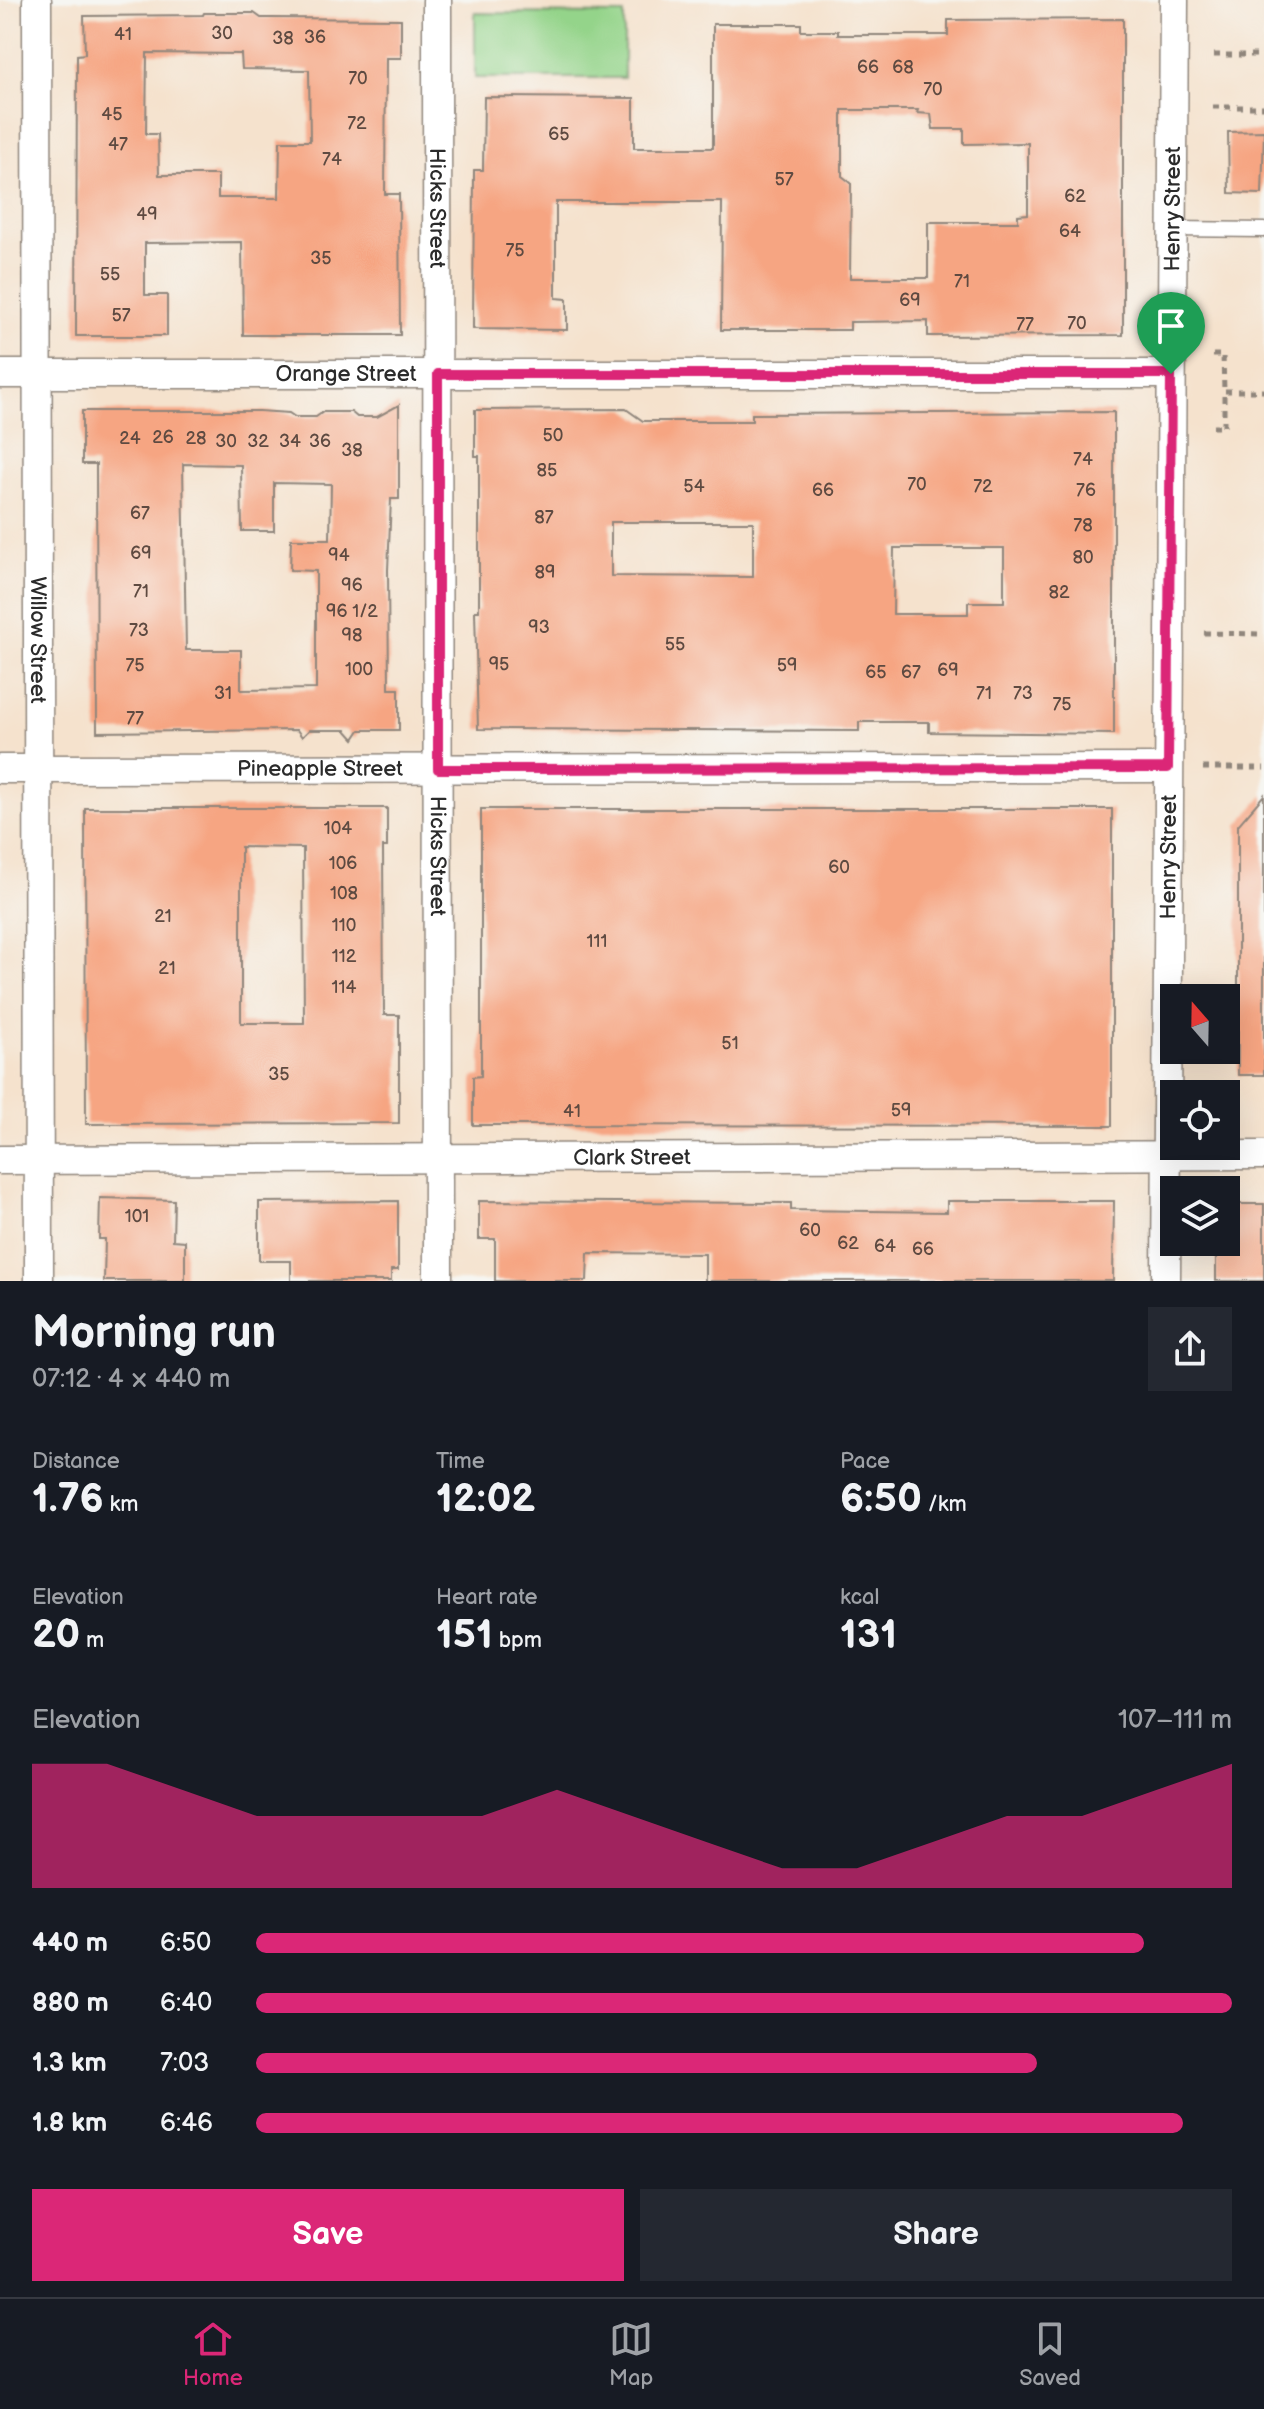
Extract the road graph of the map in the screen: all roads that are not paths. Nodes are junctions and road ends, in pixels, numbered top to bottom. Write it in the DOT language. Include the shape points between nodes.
graph roads {
  1 [pos="37,0"];
  2 [pos="437,0"];
  3 [pos="1174,0"];
  4 [pos="1172,229"];
  5 [pos="1264,230"];
  6 [pos="0,374"];
  7 [pos="38,374"];
  8 [pos="438,374"];
  9 [pos="1171,374"];
  10 [pos="1168,768"];
  11 [pos="0,769"];
  12 [pos="39,769"];
  13 [pos="438,769"];
  14 [pos="1167,1080"];
  15 [pos="1240,1155"];
  16 [pos="1264,1155"];
  17 [pos="1160,1156"];
  18 [pos="438,1159"];
  19 [pos="0,1160"];
  20 [pos="39,1160"];
  21 [pos="1167,1160"];
  22 [pos="39,1281"];
  23 [pos="438,1281"];
  24 [pos="1166,1281"];
  1 -- 7 [label="street, Willow Street"];
  2 -- 8 [label="street, Hicks Street"];
  3 -- 4 [label="street, Henry Street"];
  4 -- 5 [label="lane"];
  4 -- 9 [label="street, Henry Street"];
  6 -- 7 [label="street, Orange Street"];
  7 -- 8 [label="street, Orange Street"];
  7 -- 12 [label="street, Willow Street"];
  8 -- 9 [label="street, Orange Street"];
  8 -- 13 [label="street, Hicks Street"];
  9 -- 10 [label="street, Henry Street"];
  10 -- 13 [label="street, Pineapple Street"];
  10 -- 14 [label="street, Henry Street"];
  11 -- 12 [label="street, Pineapple Street"];
  12 -- 13 [label="street, Pineapple Street"];
  12 -- 20 [label="street, Willow Street"];
  13 -- 18 [label="street, Hicks Street"];
  15 -- 16 [label="street, Clark Street"];
  17 -- 18 [label="street, Clark Street"];
  18 -- 20 [label="street, Clark Street"];
  18 -- 23 [label="street, Hicks Street"];
  19 -- 20 [label="street, Clark Street"];
  20 -- 22 [label="street, Willow Street"];
  21 -- 24 [label="street, Henry Street"];
}
